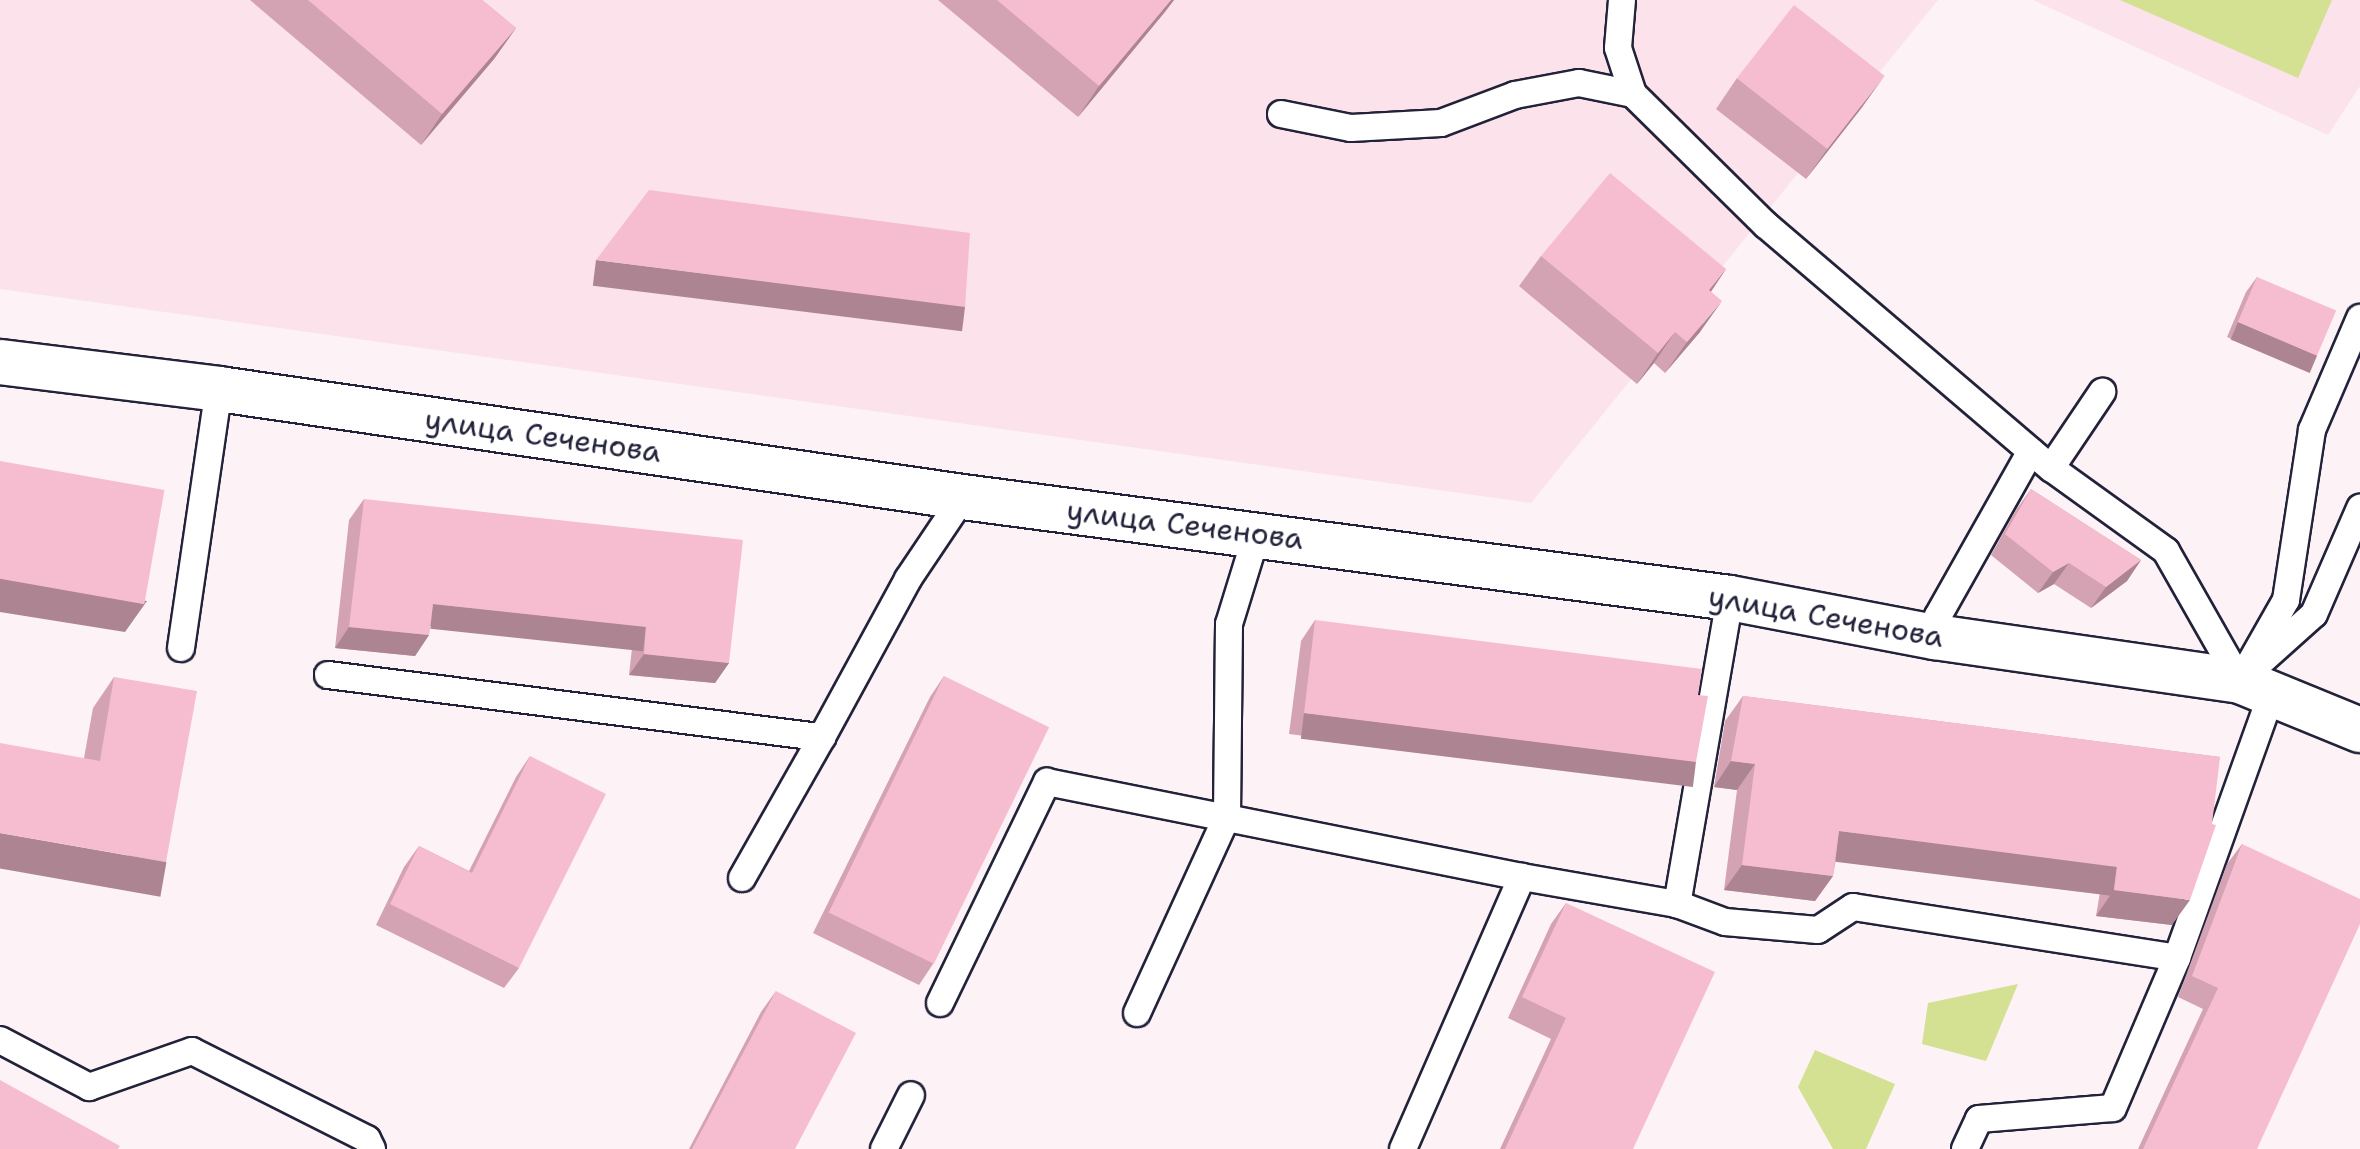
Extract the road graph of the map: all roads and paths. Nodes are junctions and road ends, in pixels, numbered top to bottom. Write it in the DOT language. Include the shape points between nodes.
graph roads {
  1 [pos="1622,0"];
  2 [pos="1633,94"];
  3 [pos="1281,114"];
  4 [pos="2360,318"];
  5 [pos="0,362"];
  6 [pos="219,389"];
  7 [pos="2102,392"];
  8 [pos="2031,451"];
  9 [pos="2051,468"];
  10 [pos="963,497"];
  11 [pos="2360,508"];
  12 [pos="1257,533"];
  13 [pos="1730,598"];
  14 [pos="1935,637"];
  15 [pos="181,648"];
  16 [pos="328,675"];
  17 [pos="2256,687"];
  18 [pos="2360,730"];
  19 [pos="822,737"];
  20 [pos="1227,816"];
  21 [pos="1522,877"];
  22 [pos="742,878"];
  23 [pos="1677,904"];
  24 [pos="2177,958"];
  25 [pos="940,1003"];
  26 [pos="1137,1013"];
  27 [pos="0,1040"];
  28 [pos="911,1095"];
  29 [pos="372,1149"];
  30 [pos="884,1149"];
  31 [pos="1403,1149"];
  32 [pos="1965,1149"];
  1 -- 2 [label="lane" via="1618,48"];
  2 -- 3 [label="lane" via="1579,83 1515,95 1441,123 1351,128"];
  2 -- 8 [label="lane" via="1766,225"];
  4 -- 17 [label="lane" via="2312,430 2286,600"];
  5 -- 6 [label="street, улица Сеченова"];
  6 -- 10 [label="street, улица Сеченова"];
  6 -- 15 [label="lane"];
  7 -- 9 [label="lane"];
  8 -- 9 [label="lane"];
  8 -- 14 [label="lane" via="1938,616"];
  9 -- 17 [label="lane" via="2166,551"];
  10 -- 12 [label="street, улица Сеченова"];
  10 -- 19 [label="lane" via="908,579"];
  11 -- 17 [label="lane" via="2314,614"];
  12 -- 13 [label="street, улица Сеченова"];
  12 -- 20 [label="lane" via="1229,624"];
  13 -- 14 [label="street, улица Сеченова"];
  13 -- 23 [label="lane"];
  14 -- 17 [label="street, улица Сеченова"];
  16 -- 19 [label="lane"];
  17 -- 18 [label="street, улица Сеченова"];
  17 -- 24 [label="lane"];
  19 -- 22 [label="lane"];
  20 -- 21 [label="lane"];
  20 -- 25 [label="lane" via="1047,782"];
  20 -- 26 [label="lane"];
  21 -- 23 [label="lane"];
  21 -- 31 [label="lane"];
  23 -- 24 [label="lane" via="1725,922 1818,930 1853,907"];
  24 -- 32 [label="lane" via="2113,1108 1979,1119"];
  27 -- 29 [label="lane" via="89,1087 192,1051 367,1139"];
  28 -- 30 [label="lane"];
}
